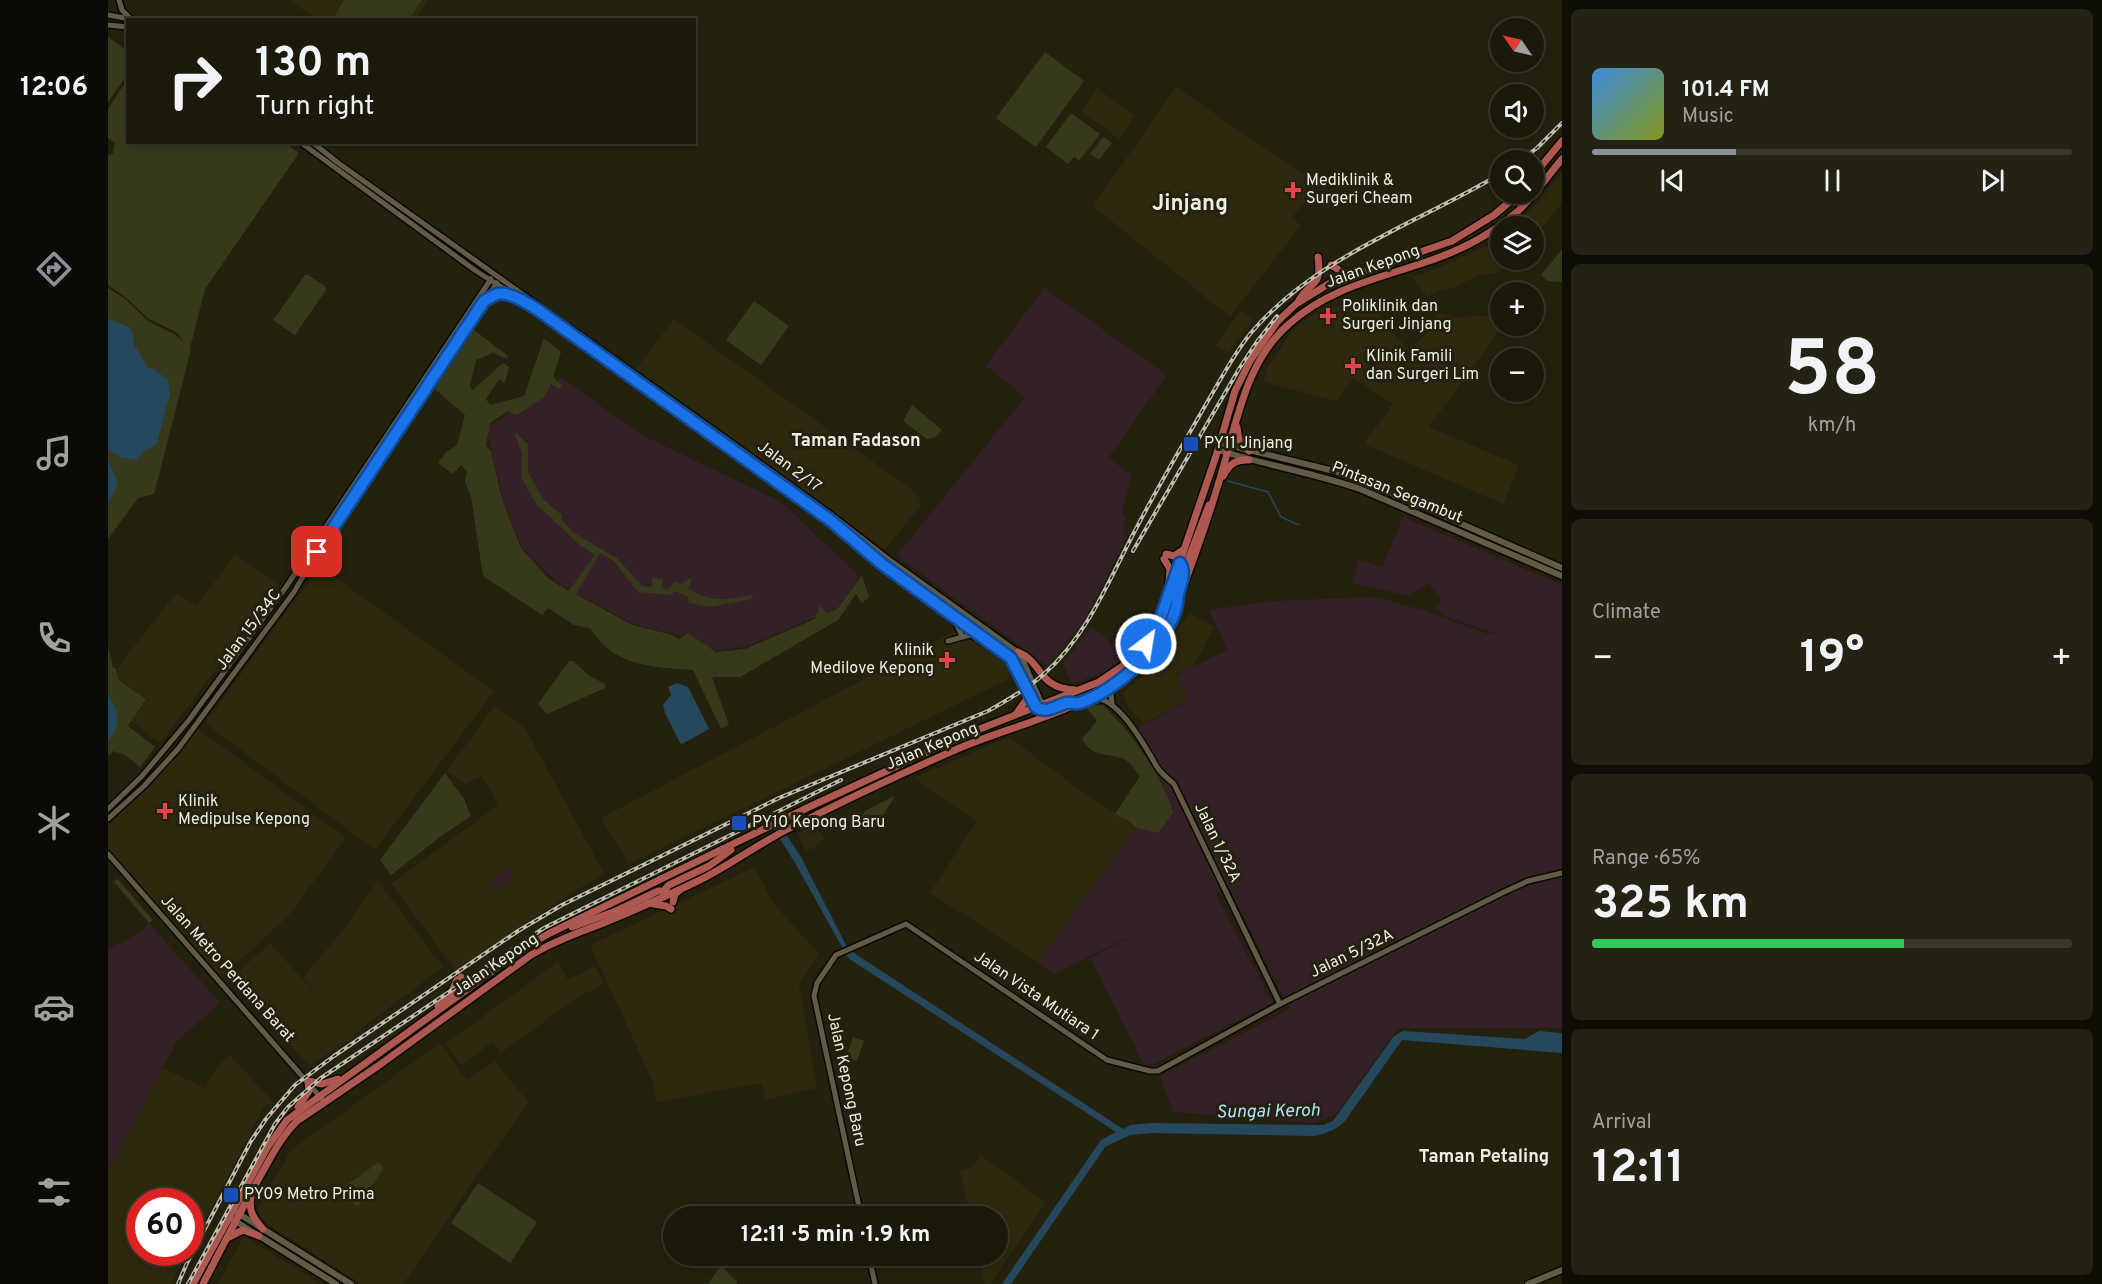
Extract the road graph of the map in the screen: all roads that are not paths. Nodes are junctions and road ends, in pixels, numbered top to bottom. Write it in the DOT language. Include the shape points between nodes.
graph roads {
  1 [pos="119,0"];
  2 [pos="108,15"];
  3 [pos="127,18"];
  4 [pos="132,18"];
  5 [pos="108,25"];
  6 [pos="126,27"];
  7 [pos="1562,141"];
  8 [pos="303,144"];
  9 [pos="315,144"];
  10 [pos="1562,159"];
  11 [pos="1544,163"];
  12 [pos="1507,204"];
  13 [pos="1318,257"];
  14 [pos="1331,266"];
  15 [pos="476,272"];
  16 [pos="1353,275"];
  17 [pos="492,278"];
  18 [pos="498,282"];
  19 [pos="482,299"];
  20 [pos="522,300"];
  21 [pos="1296,304"];
  22 [pos="1237,418"];
  23 [pos="1219,447"];
  24 [pos="1228,450"];
  25 [pos="1249,451"];
  26 [pos="1249,460"];
  27 [pos="1216,489"];
  28 [pos="1491,537"];
  29 [pos="1186,546"];
  30 [pos="1516,556"];
  31 [pos="1180,566"];
  32 [pos="1562,568"];
  33 [pos="1562,576"];
  34 [pos="1167,604"];
  35 [pos="1177,607"];
  36 [pos="951,614"];
  37 [pos="961,634"];
  38 [pos="948,641"];
  39 [pos="988,642"];
  40 [pos="1018,652"];
  41 [pos="1119,681"];
  42 [pos="1027,689"];
  43 [pos="1078,690"];
  44 [pos="1092,698"];
  45 [pos="1076,704"];
  46 [pos="1112,706"];
  47 [pos="1039,707"];
  48 [pos="1016,714"];
  49 [pos="979,741"];
  50 [pos="108,809"];
  51 [pos="108,819"];
  52 [pos="758,833"];
  53 [pos="108,855"];
  54 [pos="1559,873"];
  55 [pos="683,887"];
  56 [pos="666,893"];
  57 [pos="648,903"];
  58 [pos="550,933"];
  59 [pos="836,955"];
  60 [pos="494,970"];
  61 [pos="1280,1004"];
  62 [pos="405,1036"];
  63 [pos="1158,1071"];
  64 [pos="352,1073"];
  65 [pos="308,1081"];
  66 [pos="319,1095"];
  67 [pos="325,1102"];
  68 [pos="293,1114"];
  69 [pos="252,1191"];
  70 [pos="859,1206"];
  71 [pos="234,1216"];
  72 [pos="261,1232"];
  73 [pos="225,1242"];
  74 [pos="871,1266"];
  75 [pos="1562,1270"];
  76 [pos="193,1284"];
  77 [pos="203,1284"];
  78 [pos="336,1284"];
  79 [pos="351,1284"];
  80 [pos="875,1284"];
  81 [pos="1528,1284"];
  1 -- 4 [label="street" via="122,10"];
  2 -- 3 [label="street"];
  5 -- 6 [label="street"];
  7 -- 11 [label="main road"];
  8 -- 15 [label="street"];
  9 -- 17 [label="street"];
  10 -- 22 [label="main road, Jalan Kepong" via="1518,211 1481,237 1441,257 1337,292 1295,319 1261,358"];
  12 -- 16 [label="main road, Jalan Kepong" via="1452,241"];
  13 -- 21 [label="main road" via="1317,281"];
  14 -- 16 [label="main road"];
  15 -- 17 [label="street"];
  15 -- 19 [label="street" via="484,283"];
  16 -- 21 [label="main road, Jalan Kepong" via="1324,286"];
  17 -- 18 [label="street, Jalan 2/17"];
  17 -- 19 [label="street, Jalan 15/34C"];
  18 -- 19 [label="street, Jalan 15/34C"];
  18 -- 20 [label="street, Jalan 2/17"];
  18 -- 40 [label="street, Jalan 2/17" via="749,455"];
  19 -- 20 [label="street" via="498,294"];
  19 -- 50 [label="street, Jalan 15/34C" via="286,587 189,720"];
  19 -- 51 [label="street, Jalan 15/34C" via="294,592 196,725 148,782"];
  20 -- 36 [label="street, Jalan 2/17" via="830,520"];
  21 -- 23 [label="main road, Jalan Kepong" via="1277,322 1250,361 1234,391"];
  22 -- 24 [label="main road, Jalan Kepong"];
  22 -- 25 [label="main road" via="1238,437"];
  23 -- 24 [label="main road, Pintasan Segambut"];
  23 -- 29 [label="main road, Jalan Kepong"];
  24 -- 25 [label="main road, Pintasan Segambut"];
  24 -- 26 [label="main road, Pintasan Segambut"];
  24 -- 27 [label="main road, Jalan Kepong"];
  25 -- 28 [label="main road, Pintasan Segambut" via="1364,481"];
  26 -- 27 [label="main road" via="1231,464"];
  26 -- 30 [label="main road, Pintasan Segambut" via="1335,480"];
  27 -- 31 [label="main road" via="1188,560"];
  27 -- 35 [label="main road, Jalan Kepong"];
  28 -- 30 [label="main road" via="1491,542"];
  28 -- 32 [label="main road, Pintasan Segambut"];
  29 -- 31 [label="main road, Jalan Kepong"];
  29 -- 34 [label="main road" via="1177,555 1165,556 1171,573"];
  30 -- 33 [label="main road, Pintasan Segambut"];
  31 -- 34 [label="main road, Jalan Kepong"];
  31 -- 35 [label="main road" via="1183,577"];
  34 -- 43 [label="main road, Jalan Kepong" via="1154,633 1130,661 1104,680"];
  35 -- 41 [label="main road, Jalan Kepong" via="1149,653"];
  36 -- 37 [label="street"];
  36 -- 39 [label="street, Jalan 2/17"];
  38 -- 39 [label="street" via="970,635"];
  39 -- 42 [label="street, Jalan 2/17" via="1014,662"];
  40 -- 43 [label="main road" via="1048,682"];
  40 -- 47 [label="street, Jalan 2/17"];
  41 -- 44 [label="main road, Jalan Kepong"];
  41 -- 46 [label="street" via="1112,692"];
  42 -- 47 [label="street, Jalan 2/17"];
  42 -- 48 [label="main road" via="1026,700"];
  43 -- 47 [label="main road, Jalan Kepong"];
  44 -- 45 [label="main road, Jalan Kepong"];
  44 -- 46 [label="street" via="1101,698"];
  45 -- 47 [label="main road" via="1069,702 1047,710"];
  45 -- 49 [label="main road, Jalan Kepong"];
  46 -- 61 [label="street, Jalan 1/32A" via="1136,731 1158,769 1174,784"];
  47 -- 48 [label="main road, Jalan Kepong"];
  47 -- 49 [label="main road" via="1032,716 995,730"];
  48 -- 52 [label="main road, Jalan Kepong"];
  49 -- 55 [label="main road, Jalan Kepong" via="786,830"];
  52 -- 56 [label="main road" via="709,866 669,885"];
  52 -- 58 [label="main road, Jalan Kepong"];
  53 -- 65 [label="street, Jalan Metro Perdana Barat"];
  54 -- 61 [label="street, Jalan 5/32A" via="1528,881"];
  55 -- 56 [label="main road, Jalan Kepong"];
  55 -- 57 [label="main road" via="675,894 672,906"];
  56 -- 57 [label="main road, Jalan Kepong"];
  56 -- 58 [label="main road" via="658,891 603,916"];
  57 -- 67 [label="main road, Jalan Kepong" via="531,955"];
  58 -- 60 [label="main road, Jalan Kepong"];
  59 -- 63 [label="street, Jalan Vista Mutiara 1" via="906,924 1107,1060"];
  59 -- 70 [label="street, Jalan Kepong Baru" via="817,983 814,996"];
  60 -- 62 [label="main road, Jalan Kepong"];
  60 -- 62 [label="main road" via="471,980 459,978 452,993"];
  61 -- 63 [label="street, Jalan 5/32A"];
  62 -- 64 [label="main road, Jalan Kepong"];
  64 -- 65 [label="main road" via="322,1084"];
  64 -- 66 [label="main road, Jalan Kepong"];
  65 -- 66 [label="street, Jalan Metro Perdana Barat"];
  65 -- 68 [label="main road" via="308,1095"];
  66 -- 67 [label="street, Jalan Metro Perdana Barat"];
  66 -- 68 [label="main road, Jalan Kepong"];
  67 -- 69 [label="main road, Jalan Kepong" via="289,1129"];
  68 -- 71 [label="main road, Jalan Kepong" via="267,1148"];
  69 -- 71 [label="main road, Jalan Kepong"];
  69 -- 72 [label="main road" via="250,1206"];
  71 -- 72 [label="main road"];
  71 -- 73 [label="main road, Jalan Kepong"];
  71 -- 76 [label="main road, Jalan Kepong"];
  72 -- 73 [label="main road" via="238,1231"];
  72 -- 78 [label="main road"];
  72 -- 79 [label="main road"];
  73 -- 77 [label="main road, Jalan Kepong"];
  74 -- 80 [label="street"];
  75 -- 81 [label="main road"];
}
